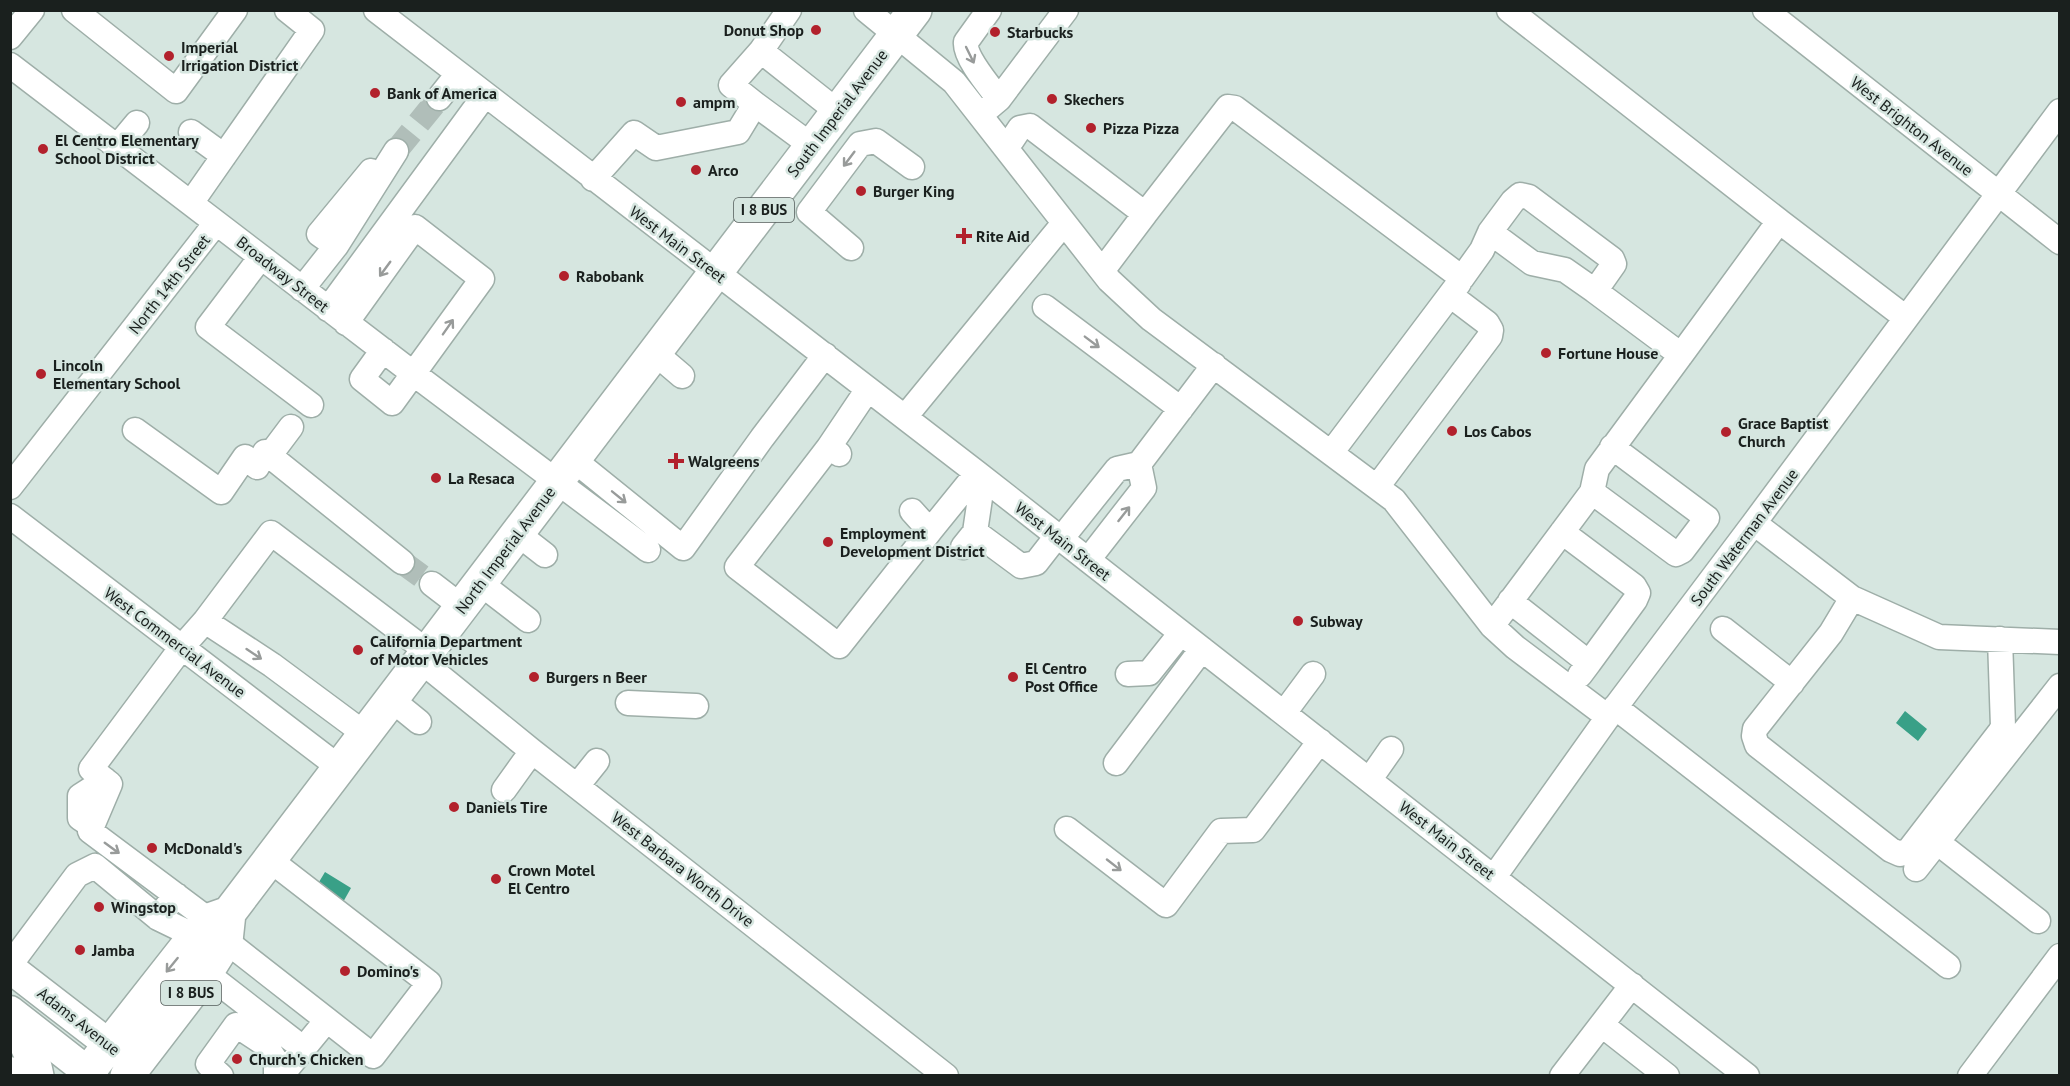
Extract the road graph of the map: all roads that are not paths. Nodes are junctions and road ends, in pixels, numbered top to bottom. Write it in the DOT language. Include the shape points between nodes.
graph roads {
  1 [pos="32,10"];
  2 [pos="74,10"];
  3 [pos="235,10"];
  4 [pos="287,10"];
  5 [pos="376,10"];
  6 [pos="789,10"];
  7 [pos="866,10"];
  8 [pos="989,10"];
  9 [pos="1066,10"];
  10 [pos="1509,10"];
  11 [pos="1765,10"];
  12 [pos="906,22"];
  13 [pos="10,38"];
  14 [pos="761,51"];
  15 [pos="10,65"];
  16 [pos="458,74"];
  17 [pos="485,95"];
  18 [pos="439,98"];
  19 [pos="999,99"];
  20 [pos="754,104"];
  21 [pos="2060,111"];
  22 [pos="838,112"];
  23 [pos="980,115"];
  24 [pos="137,123"];
  25 [pos="191,132"];
  26 [pos="813,146"];
  27 [pos="1004,146"];
  28 [pos="117,147"];
  29 [pos="396,151"];
  30 [pos="224,156"];
  31 [pos="912,167"];
  32 [pos="371,171"];
  33 [pos="593,179"];
  34 [pos="1998,193"];
  35 [pos="191,203"];
  36 [pos="1145,214"];
  37 [pos="1779,221"];
  38 [pos="216,223"];
  39 [pos="1064,223"];
  40 [pos="1490,231"];
  41 [pos="2060,242"];
  42 [pos="336,246"];
  43 [pos="851,248"];
  44 [pos="261,257"];
  45 [pos="1102,270"];
  46 [pos="716,273"];
  47 [pos="1456,287"];
  48 [pos="302,289"];
  49 [pos="1595,291"];
  50 [pos="1045,307"];
  51 [pos="337,316"];
  52 [pos="1906,318"];
  53 [pos="383,350"];
  54 [pos="655,353"];
  55 [pos="825,355"];
  56 [pos="1681,355"];
  57 [pos="1214,365"];
  58 [pos="414,374"];
  59 [pos="682,376"];
  60 [pos="868,389"];
  61 [pos="311,405"];
  62 [pos="1181,409"];
  63 [pos="905,417"];
  64 [pos="291,427"];
  65 [pos="135,430"];
  66 [pos="1612,447"];
  67 [pos="1331,453"];
  68 [pos="270,455"];
  69 [pos="1139,464"];
  70 [pos="565,471"];
  71 [pos="980,475"];
  72 [pos="10,487"];
  73 [pos="1377,487"];
  74 [pos="1592,492"];
  75 [pos="912,511"];
  76 [pos="10,516"];
  77 [pos="1707,518"];
  78 [pos="1754,523"];
  79 [pos="930,531"];
  80 [pos="1562,532"];
  81 [pos="518,534"];
  82 [pos="1059,538"];
  83 [pos="1739,544"];
  84 [pos="648,550"];
  85 [pos="545,555"];
  86 [pos="1088,560"];
  87 [pos="402,562"];
  88 [pos="432,584"];
  89 [pos="471,595"];
  90 [pos="1852,598"];
  91 [pos="1510,602"];
  92 [pos="528,620"];
  93 [pos="205,621"];
  94 [pos="1492,626"];
  95 [pos="1723,629"];
  96 [pos="1181,633"];
  97 [pos="2000,639"];
  98 [pos="2060,642"];
  99 [pos="182,647"];
  100 [pos="1202,649"];
  101 [pos="424,657"];
  102 [pos="1589,663"];
  103 [pos="1128,674"];
  104 [pos="1313,674"];
  105 [pos="1792,683"];
  106 [pos="2060,686"];
  107 [pos="1569,689"];
  108 [pos="392,700"];
  109 [pos="628,703"];
  110 [pos="696,706"];
  111 [pos="1284,712"];
  112 [pos="1611,712"];
  113 [pos="419,723"];
  114 [pos="365,734"];
  115 [pos="1320,741"];
  116 [pos="1392,749"];
  117 [pos="532,751"];
  118 [pos="597,760"];
  119 [pos="1116,764"];
  120 [pos="340,768"];
  121 [pos="1370,779"];
  122 [pos="577,786"];
  123 [pos="504,790"];
  124 [pos="68,816"];
  125 [pos="91,828"];
  126 [pos="1067,829"];
  127 [pos="1937,842"];
  128 [pos="270,860"];
  129 [pos="1916,869"];
  130 [pos="1494,877"];
  131 [pos="176,895"];
  132 [pos="158,918"];
  133 [pos="2038,921"];
  134 [pos="215,927"];
  135 [pos="2060,956"];
  136 [pos="10,966"];
  137 [pos="1948,966"];
  138 [pos="206,973"];
  139 [pos="1632,986"];
  140 [pos="238,998"];
  141 [pos="10,1011"];
  142 [pos="327,1020"];
  143 [pos="10,1021"];
  144 [pos="1602,1024"];
  145 [pos="242,1028"];
  146 [pos="275,1028"];
  147 [pos="109,1044"];
  148 [pos="304,1049"];
  149 [pos="10,1069"];
  150 [pos="279,1071"];
  151 [pos="136,1072"];
  152 [pos="89,1074"];
  153 [pos="13,1076"];
  154 [pos="37,1076"];
  155 [pos="221,1076"];
  156 [pos="946,1076"];
  157 [pos="1562,1076"];
  158 [pos="1667,1076"];
  159 [pos="1747,1076"];
  160 [pos="1970,1076"];
  1 -- 13 [label="street"];
  2 -- 3 [label="street" via="176,91"];
  4 -- 30 [label="street" via="312,30"];
  5 -- 16 [label="street, West Main Street"];
  6 -- 14 [label="street"];
  7 -- 12 [label="street"];
  8 -- 19 [label="street, one-way" via="965,47"];
  9 -- 19 [label="street"];
  10 -- 37 [label="street"];
  11 -- 34 [label="street, West Brighton Avenue"];
  12 -- 22 [label="highway, South Imperial Avenue / I 8 BUS"];
  12 -- 23 [label="street"];
  14 -- 20 [label="street" via="731,85"];
  14 -- 22 [label="street"];
  15 -- 28 [label="street, Broadway Street"];
  16 -- 17 [label="street, West Main Street"];
  16 -- 18 [label="street"];
  17 -- 33 [label="street, West Main Street"];
  17 -- 51 [label="street"];
  19 -- 23 [label="street"];
  20 -- 26 [label="street"];
  20 -- 33 [label="street" via="738,132 656,148 634,133"];
  21 -- 34 [label="street, South Waterman Avenue"];
  22 -- 26 [label="highway, South Imperial Avenue / I 8 BUS"];
  23 -- 27 [label="street"];
  24 -- 28 [label="street"];
  25 -- 30 [label="street"];
  26 -- 46 [label="highway, South Imperial Avenue / I 8 BUS"];
  27 -- 36 [label="street" via="1020,128 1030,126"];
  27 -- 39 [label="street"];
  28 -- 35 [label="street, Broadway Street"];
  29 -- 42 [label="street"];
  30 -- 35 [label="street"];
  31 -- 43 [label="street, one-way" via="876,141 860,144 809,212"];
  32 -- 42 [label="street" via="320,234"];
  33 -- 46 [label="street, West Main Street"];
  34 -- 41 [label="street, West Brighton Avenue"];
  34 -- 52 [label="street, South Waterman Avenue"];
  35 -- 38 [label="street, Broadway Street"];
  36 -- 45 [label="street"];
  36 -- 47 [label="street" via="1228,106"];
  37 -- 52 [label="street"];
  37 -- 56 [label="street"];
  38 -- 44 [label="street, Broadway Street"];
  38 -- 72 [label="street, North 14th Street"];
  39 -- 45 [label="street"];
  39 -- 63 [label="street"];
  40 -- 47 [label="street" via="1482,250"];
  40 -- 49 [label="street" via="1532,263 1565,270"];
  40 -- 49 [label="street" via="1513,201 1520,195 1529,197 1612,259 1612,269"];
  42 -- 48 [label="street"];
  44 -- 48 [label="street, Broadway Street"];
  44 -- 61 [label="street" via="208,327"];
  45 -- 57 [label="street" via="1151,319"];
  46 -- 54 [label="highway, North Imperial Avenue / I 8 BUS"];
  46 -- 55 [label="street, West Main Street"];
  47 -- 67 [label="street"];
  47 -- 73 [label="street" via="1487,323 1490,336"];
  48 -- 51 [label="street, Broadway Street"];
  49 -- 56 [label="street"];
  50 -- 62 [label="street, one-way"];
  51 -- 53 [label="street, Broadway Street"];
  58 -- 51 [label="street, one-way" via="482,279 415,227"];
  52 -- 78 [label="street, South Waterman Avenue"];
  53 -- 58 [label="street, Broadway Street"];
  53 -- 58 [label="street" via="362,379 385,397 393,403"];
  54 -- 59 [label="street"];
  54 -- 70 [label="highway, North Imperial Avenue / I 8 BUS"];
  55 -- 60 [label="street, West Main Street"];
  70 -- 55 [label="street, one-way" via="683,548"];
  56 -- 66 [label="street"];
  57 -- 62 [label="street"];
  57 -- 67 [label="street"];
  58 -- 70 [label="street, Broadway Street"];
  60 -- 63 [label="street, West Main Street"];
  60 -- 79 [label="street" via="834,451 737,567 839,646"];
  62 -- 69 [label="street"];
  63 -- 71 [label="street, West Main Street"];
  64 -- 68 [label="street"];
  65 -- 68 [label="street" via="221,492 245,457 257,467 265,452"];
  66 -- 74 [label="street" via="1597,469"];
  66 -- 77 [label="street"];
  67 -- 73 [label="street"];
  68 -- 87 [label="street"];
  69 -- 82 [label="street" via="1117,469"];
  86 -- 69 [label="street, one-way" via="1144,488"];
  70 -- 81 [label="highway, North Imperial Avenue / I 8 BUS"];
  70 -- 84 [label="street"];
  71 -- 79 [label="street"];
  71 -- 82 [label="street, West Main Street"];
  71 -- 82 [label="street" via="969,539 1021,566 1036,563"];
  73 -- 94 [label="street" via="1394,500"];
  74 -- 77 [label="street" via="1676,554"];
  74 -- 80 [label="street"];
  75 -- 79 [label="street"];
  76 -- 99 [label="street, West Commercial Avenue"];
  77 -- 83 [label="street"];
  78 -- 83 [label="street, South Waterman Avenue"];
  78 -- 90 [label="street"];
  80 -- 91 [label="street"];
  80 -- 102 [label="street" via="1638,593"];
  81 -- 85 [label="street"];
  81 -- 89 [label="highway, North Imperial Avenue / I 8 BUS"];
  82 -- 86 [label="street, West Main Street"];
  83 -- 112 [label="street, South Waterman Avenue"];
  86 -- 96 [label="street, West Main Street"];
  88 -- 89 [label="street"];
  89 -- 92 [label="street"];
  89 -- 101 [label="highway, North Imperial Avenue / I 8 BUS"];
  90 -- 97 [label="street" via="1939,637"];
  90 -- 105 [label="street" via="1831,633"];
  91 -- 94 [label="street"];
  91 -- 102 [label="street"];
  93 -- 99 [label="street"];
  93 -- 101 [label="street, West Barbara Worth Drive" via="271,533"];
  93 -- 114 [label="street, one-way"];
  94 -- 107 [label="street"];
  95 -- 105 [label="street"];
  96 -- 100 [label="street, West Main Street"];
  96 -- 103 [label="street" via="1149,673"];
  97 -- 98 [label="street"];
  97 -- 105 [label="street" via="2000,732 1909,850 1900,854 1757,745 1755,729"];
  99 -- 120 [label="street, West Commercial Avenue"];
  99 -- 125 [label="street" via="91,769 108,782"];
  100 -- 111 [label="street, West Main Street"];
  100 -- 119 [label="street"];
  101 -- 108 [label="highway, North Imperial Avenue / I 8 BUS"];
  101 -- 117 [label="street, West Barbara Worth Drive"];
  102 -- 107 [label="street"];
  104 -- 111 [label="street"];
  106 -- 127 [label="street"];
  107 -- 112 [label="street"];
  108 -- 113 [label="street"];
  108 -- 114 [label="highway, North Imperial Avenue / I 8 BUS"];
  109 -- 110 [label="street"];
  111 -- 115 [label="street, West Main Street"];
  112 -- 130 [label="street, South Waterman Avenue"];
  112 -- 137 [label="street"];
  114 -- 120 [label="highway, North Imperial Avenue / I 8 BUS"];
  115 -- 121 [label="street, West Main Street"];
  126 -- 115 [label="street, one-way" via="1166,905 1221,831 1254,830"];
  116 -- 121 [label="street"];
  117 -- 122 [label="street, West Barbara Worth Drive"];
  117 -- 123 [label="street"];
  118 -- 122 [label="street"];
  120 -- 128 [label="highway, North Imperial Avenue / I 8 BUS"];
  121 -- 130 [label="street, West Main Street"];
  122 -- 156 [label="street, West Barbara Worth Drive"];
  124 -- 125 [label="street"];
  125 -- 131 [label="street, one-way"];
  127 -- 129 [label="street"];
  127 -- 133 [label="street"];
  128 -- 134 [label="highway, North Imperial Avenue / I 8 BUS"];
  128 -- 142 [label="street" via="429,983 372,1056"];
  130 -- 139 [label="street, West Main Street"];
  131 -- 132 [label="street"];
  131 -- 134 [label="street"];
  132 -- 134 [label="street"];
  132 -- 136 [label="street" via="95,866 77,875"];
  134 -- 138 [label="highway, North Imperial Avenue / I 8 BUS"];
  134 -- 142 [label="street"];
  134 -- 147 [label="highway, North Imperial Avenue / I 8 BUS, one-way"];
  135 -- 160 [label="street"];
  136 -- 147 [label="main road, Adams Avenue"];
  138 -- 140 [label="street"];
  138 -- 151 [label="highway, North Imperial Avenue / I 8 BUS"];
  139 -- 144 [label="street"];
  139 -- 159 [label="street, West Main Street"];
  140 -- 145 [label="street"];
  140 -- 146 [label="street"];
  141 -- 152 [label="main road, Adams Avenue"];
  142 -- 148 [label="street"];
  143 -- 154 [label="highway" via="29,1051"];
  144 -- 157 [label="street"];
  144 -- 158 [label="street"];
  145 -- 150 [label="street" via="265,1044"];
  145 -- 155 [label="street" via="207,1064"];
  146 -- 148 [label="street"];
  146 -- 150 [label="street" via="285,1063"];
  147 -- 151 [label="main road, Adams Avenue"];
  147 -- 152 [label="highway, North Imperial Avenue"];
  148 -- 150 [label="street"];
  149 -- 153 [label="street"];
}
